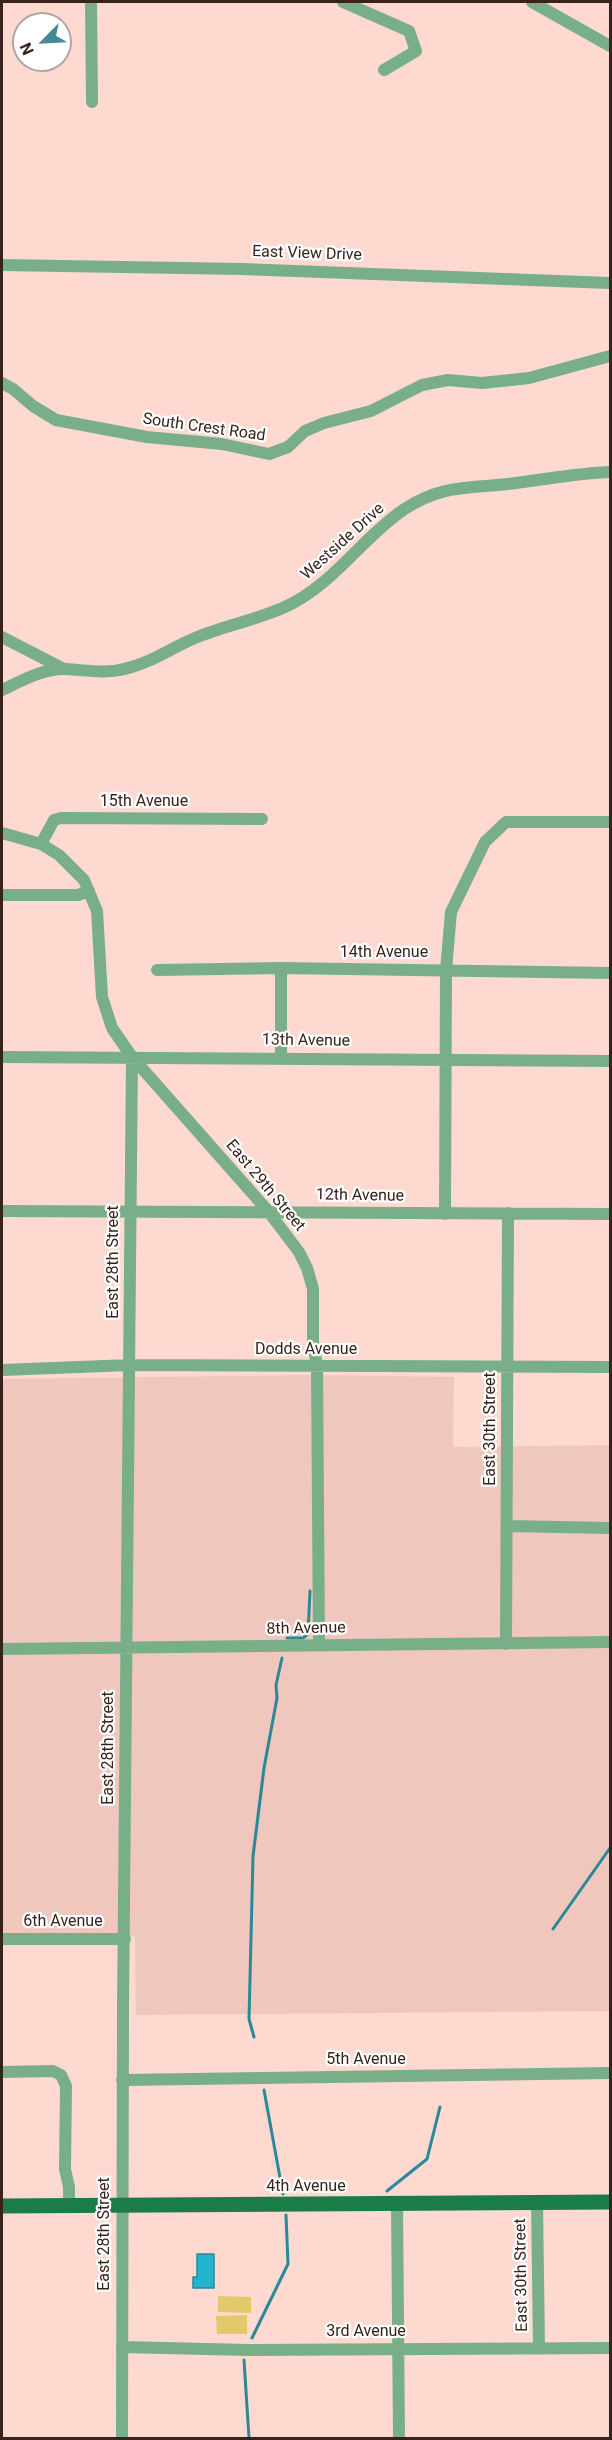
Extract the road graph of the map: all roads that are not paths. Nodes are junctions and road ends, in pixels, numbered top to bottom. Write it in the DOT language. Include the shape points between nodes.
graph roads {
  1 [pos="91,2"];
  2 [pos="344,2"];
  3 [pos="532,2"];
  4 [pos="610,46"];
  5 [pos="384,70"];
  6 [pos="92,102"];
  7 [pos="2,265"];
  8 [pos="610,283"];
  9 [pos="610,357"];
  10 [pos="2,383"];
  11 [pos="610,472"];
  12 [pos="2,637"];
  13 [pos="64,669"];
  14 [pos="2,690"];
  15 [pos="262,819"];
  16 [pos="610,822"];
  17 [pos="2,833"];
  18 [pos="41,844"];
  19 [pos="89,891"];
  20 [pos="2,895"];
  21 [pos="281,968"];
  22 [pos="157,970"];
  23 [pos="446,970"];
  24 [pos="610,973"];
  25 [pos="132,1057"];
  26 [pos="281,1057"];
  27 [pos="2,1058"];
  28 [pos="446,1059"];
  29 [pos="610,1061"];
  30 [pos="268,1210"];
  31 [pos="2,1211"];
  32 [pos="131,1211"];
  33 [pos="508,1213"];
  34 [pos="445,1214"];
  35 [pos="610,1214"];
  36 [pos="130,1365"];
  37 [pos="317,1367"];
  38 [pos="507,1367"];
  39 [pos="610,1367"];
  40 [pos="2,1370"];
  41 [pos="508,1526"];
  42 [pos="610,1528"];
  43 [pos="610,1642"];
  44 [pos="506,1644"];
  45 [pos="319,1645"];
  46 [pos="127,1648"];
  47 [pos="2,1649"];
  48 [pos="2,1939"];
  49 [pos="125,1939"];
  50 [pos="2,2072"];
  51 [pos="610,2073"];
  52 [pos="122,2080"];
  53 [pos="537,2202"];
  54 [pos="610,2202"];
  55 [pos="397,2204"];
  56 [pos="2,2206"];
  57 [pos="69,2206"];
  58 [pos="122,2206"];
  59 [pos="122,2347"];
  60 [pos="399,2348"];
  61 [pos="540,2348"];
  62 [pos="610,2348"];
  63 [pos="122,2439"];
  64 [pos="399,2439"];
  1 -- 6 [label="street"];
  2 -- 5 [label="street" via="408,31 416,51"];
  3 -- 4 [label="street"];
  7 -- 8 [label="street, East View Drive" via="242,269"];
  9 -- 10 [label="street, South Crest Road" via="529,378 482,383 447,380 422,385 371,411 305,431 288,447 269,454 56,420"];
  11 -- 13 [label="street, Westside Drive" via="438,492 404,510 337,573 284,608 210,632 125,669"];
  12 -- 13 [label="street"];
  13 -- 14 [label="street, Westside Drive" via="29,677"];
  15 -- 18 [label="street, 15th Avenue" via="61,818 54,820"];
  16 -- 23 [label="street" via="506,822 485,842 451,912"];
  17 -- 18 [label="street, East 29th Street"];
  18 -- 19 [label="street, East 29th Street" via="73,867"];
  19 -- 20 [label="street" via="78,895"];
  19 -- 25 [label="street, East 29th Street" via="97,911 102,996 112,1028"];
  21 -- 22 [label="street, 14th Avenue"];
  21 -- 23 [label="street, 14th Avenue"];
  21 -- 26 [label="street"];
  23 -- 24 [label="street, 14th Avenue"];
  23 -- 28 [label="street"];
  25 -- 26 [label="street, 13th Avenue"];
  25 -- 27 [label="street, 13th Avenue"];
  25 -- 30 [label="street, East 29th Street"];
  25 -- 32 [label="street, East 28th Street"];
  26 -- 28 [label="street, 13th Avenue"];
  28 -- 29 [label="street, 13th Avenue"];
  28 -- 34 [label="street"];
  30 -- 32 [label="street, 12th Avenue"];
  30 -- 34 [label="street, 12th Avenue"];
  30 -- 37 [label="street, East 29th Street" via="307,1268 313,1288"];
  31 -- 32 [label="street, 12th Avenue"];
  32 -- 36 [label="street, East 28th Street"];
  33 -- 34 [label="street, 12th Avenue"];
  33 -- 35 [label="street, 12th Avenue"];
  33 -- 38 [label="street, East 30th Street"];
  36 -- 37 [label="street, Dodds Avenue"];
  36 -- 40 [label="street, Dodds Avenue"];
  36 -- 46 [label="street, East 28th Street"];
  37 -- 38 [label="street, Dodds Avenue"];
  37 -- 45 [label="street, East 29th Street"];
  38 -- 39 [label="street, Dodds Avenue"];
  38 -- 41 [label="street, East 30th Street"];
  41 -- 42 [label="street"];
  41 -- 44 [label="street, East 30th Street"];
  43 -- 44 [label="street, 8th Avenue"];
  44 -- 45 [label="street, 8th Avenue"];
  45 -- 46 [label="street, 8th Avenue"];
  46 -- 47 [label="street, 8th Avenue"];
  46 -- 49 [label="street, East 28th Street"];
  48 -- 49 [label="street, 6th Avenue"];
  49 -- 52 [label="street, East 28th Street"];
  50 -- 57 [label="street" via="53,2071 61,2075 66,2086 65,2169"];
  51 -- 52 [label="street, 5th Avenue"];
  52 -- 58 [label="street, East 28th Street"];
  53 -- 54 [label="main road, 4th Avenue"];
  53 -- 55 [label="main road, 4th Avenue"];
  53 -- 61 [label="street, East 30th Street"];
  55 -- 58 [label="main road, 4th Avenue"];
  55 -- 60 [label="street"];
  56 -- 57 [label="main road, 4th Avenue"];
  57 -- 58 [label="main road, 4th Avenue"];
  58 -- 59 [label="street, East 28th Street"];
  59 -- 60 [label="street, 3rd Avenue"];
  59 -- 63 [label="street, East 28th Street"];
  60 -- 61 [label="street, 3rd Avenue"];
  60 -- 64 [label="street"];
  61 -- 62 [label="street, 3rd Avenue"];
}
